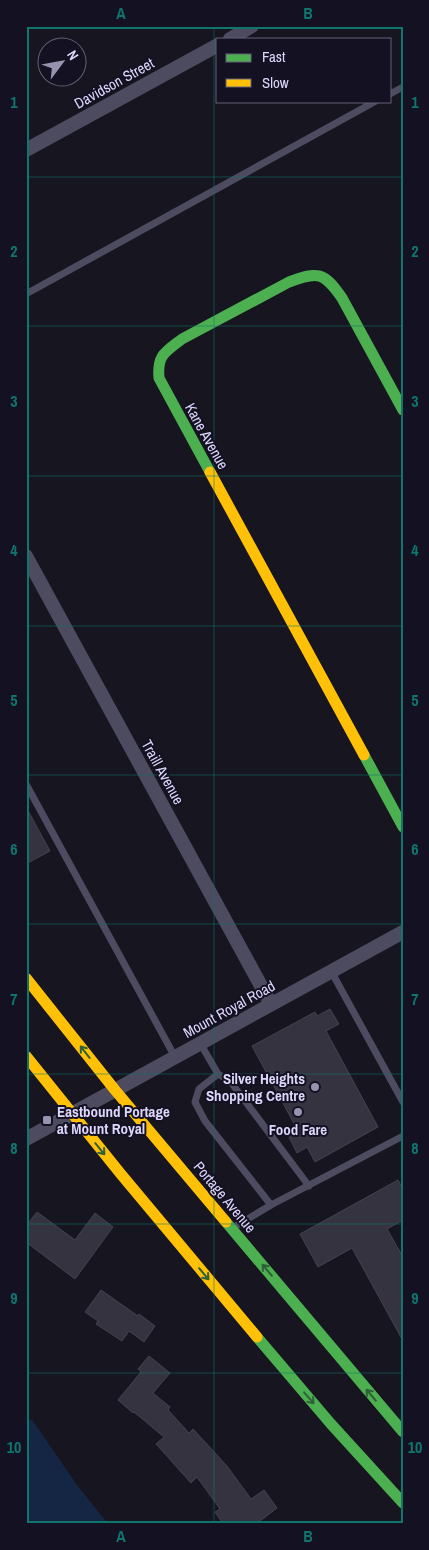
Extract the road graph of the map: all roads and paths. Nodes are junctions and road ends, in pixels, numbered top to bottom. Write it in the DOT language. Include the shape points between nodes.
graph roads {
  1 [pos="252,26"];
  2 [pos="232,38"];
  3 [pos="216,46"];
  4 [pos="374,102"];
  5 [pos="26,150"];
  6 [pos="26,294"];
  7 [pos="403,410"];
  8 [pos="26,556"];
  9 [pos="26,784"];
  10 [pos="403,827"];
  11 [pos="403,932"];
  12 [pos="331,971"];
  13 [pos="26,978"];
  14 [pos="271,1004"];
  15 [pos="200,1043"];
  16 [pos="26,1056"];
  17 [pos="175,1057"];
  18 [pos="218,1074"];
  19 [pos="115,1090"];
  20 [pos="403,1102"];
  21 [pos="72,1114"];
  22 [pos="403,1136"];
  23 [pos="26,1139"];
  24 [pos="309,1186"];
  25 [pos="271,1206"];
  26 [pos="232,1229"];
  27 [pos="403,1432"];
  28 [pos="403,1503"];
  1 -- 2 [label="street"];
  3 -- 5 [label="street, Davidson Street"];
  4 -- 6 [label="lane"];
  7 -- 10 [label="main road, Kane Avenue" via="342,298 321,275 307,275 289,282 182,339 166,351 158,364 159,378 172,403"];
  8 -- 14 [label="street, Traill Avenue"];
  9 -- 17 [label="lane"];
  11 -- 12 [label="street, Mount Royal Road"];
  12 -- 14 [label="street, Mount Royal Road"];
  12 -- 20 [label="lane"];
  19 -- 13 [label="main road, Portage Avenue, one-way"];
  14 -- 15 [label="street, Mount Royal Road"];
  15 -- 17 [label="street, Mount Royal Road"];
  15 -- 18 [label="lane"];
  16 -- 21 [label="main road"];
  17 -- 19 [label="street, Mount Royal Road"];
  18 -- 24 [label="lane" via="230,1081"];
  18 -- 25 [label="lane" via="199,1090 196,1102 205,1121"];
  19 -- 21 [label="street, Mount Royal Road"];
  19 -- 26 [label="main road, Portage Avenue"];
  21 -- 23 [label="street, Mount Royal Road"];
  21 -- 28 [label="main road, one-way" via="262,1343"];
  22 -- 24 [label="lane"];
  24 -- 25 [label="lane"];
  25 -- 26 [label="lane"];
  27 -- 26 [label="main road, Portage Avenue, one-way"];
}
